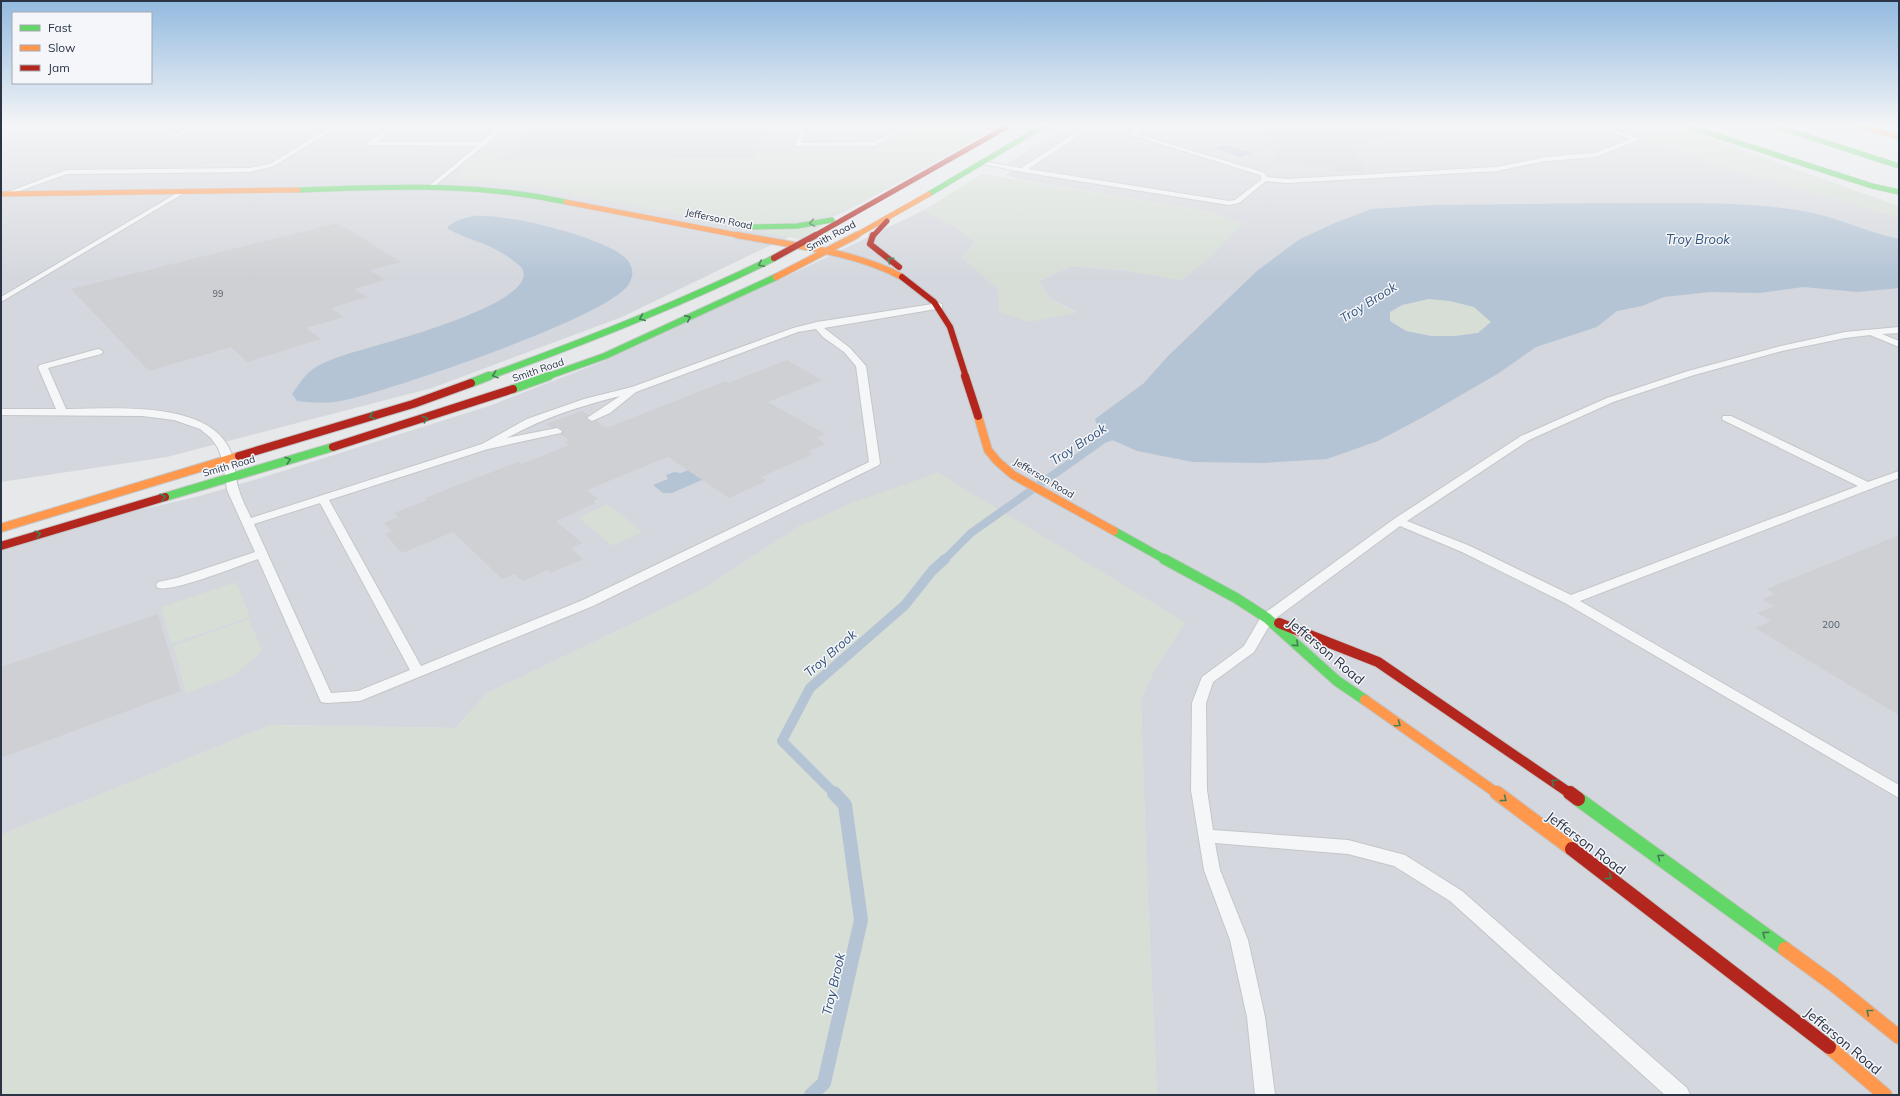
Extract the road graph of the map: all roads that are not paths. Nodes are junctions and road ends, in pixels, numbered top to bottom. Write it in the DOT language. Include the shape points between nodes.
graph roads {
  1 [pos="54,176"];
  2 [pos="444,176"];
  3 [pos="920,176"];
  4 [pos="957,176"];
  5 [pos="1061,176"];
  6 [pos="1263,176"];
  7 [pos="1386,176"];
  8 [pos="1842,176"];
  9 [pos="1856,176"];
  10 [pos="1265,179"];
  11 [pos="432,186"];
  12 [pos="1899,191"];
  13 [pos="181,193"];
  14 [pos="4,194"];
  15 [pos="896,212"];
  16 [pos="851,216"];
  17 [pos="692,224"];
  18 [pos="796,247"];
  19 [pos="824,253"];
  20 [pos="928,295"];
  21 [pos="1,300"];
  22 [pos="939,306"];
  23 [pos="817,325"];
  24 [pos="1899,330"];
  25 [pos="1870,333"];
  26 [pos="1899,344"];
  27 [pos="98,352"];
  28 [pos="635,389"];
  29 [pos="62,411"];
  30 [pos="1,412"];
  31 [pos="592,418"];
  32 [pos="1727,418"];
  33 [pos="557,431"];
  34 [pos="486,446"];
  35 [pos="228,459"];
  36 [pos="1899,474"];
  37 [pos="230,478"];
  38 [pos="1868,486"];
  39 [pos="323,499"];
  40 [pos="1398,521"];
  41 [pos="247,523"];
  42 [pos="1,528"];
  43 [pos="1,546"];
  44 [pos="261,554"];
  45 [pos="162,585"];
  46 [pos="1570,600"];
  47 [pos="1267,618"];
  48 [pos="418,673"];
  49 [pos="1899,792"];
  50 [pos="1206,836"];
  51 [pos="1899,1037"];
  52 [pos="1265,1095"];
  53 [pos="1680,1095"];
  54 [pos="1885,1095"];
  1 -- 14 [label="lane"];
  2 -- 11 [label="lane"];
  3 -- 16 [label="main road, Smith Road"];
  4 -- 15 [label="main road, Smith Road"];
  5 -- 10 [label="lane" via="1229,203 1237,202"];
  6 -- 10 [label="lane"];
  7 -- 10 [label="lane" via="1287,182"];
  8 -- 12 [label="main road"];
  9 -- 12 [label="main road"];
  11 -- 13 [label="main road, Jefferson Road"];
  11 -- 17 [label="main road, Jefferson Road" via="525,194"];
  13 -- 14 [label="main road, Jefferson Road"];
  13 -- 21 [label="lane"];
  15 -- 19 [label="main road, Smith Road"];
  20 -- 15 [label="main road, one-way" via="923,284 870,244 873,235"];
  16 -- 17 [label="main road, one-way" via="797,226 761,228"];
  16 -- 18 [label="main road, Smith Road"];
  17 -- 18 [label="main road, Jefferson Road"];
  18 -- 19 [label="main road, Jefferson Road"];
  18 -- 35 [label="main road, Smith Road, one-way" via="660,311 507,371 413,404"];
  19 -- 20 [label="main road, Jefferson Road" via="880,266 906,279"];
  37 -- 19 [label="main road, Smith Road, one-way" via="390,430 564,372 742,294"];
  20 -- 22 [label="main road, Jefferson Road"];
  22 -- 23 [label="lane"];
  22 -- 47 [label="main road, Jefferson Road" via="950,327 988,450 997,461 1013,475 1236,598"];
  23 -- 28 [label="lane" via="796,330"];
  23 -- 48 [label="lane" via="847,350 861,366 875,463 588,604"];
  24 -- 25 [label="lane"];
  25 -- 26 [label="lane"];
  25 -- 40 [label="lane" via="1845,334 1781,349 1691,373 1610,400 1525,438"];
  27 -- 29 [label="lane" via="43,367"];
  28 -- 31 [label="lane" via="606,411"];
  28 -- 34 [label="lane" via="587,401 531,421"];
  29 -- 30 [label="lane"];
  29 -- 35 [label="lane" via="143,413 176,417 200,425 216,437"];
  32 -- 38 [label="lane"];
  33 -- 34 [label="lane"];
  34 -- 39 [label="lane"];
  35 -- 37 [label="lane"];
  35 -- 42 [label="main road, Smith Road"];
  36 -- 38 [label="lane"];
  37 -- 41 [label="lane"];
  43 -- 37 [label="main road, Smith Road, one-way"];
  38 -- 46 [label="lane"];
  39 -- 41 [label="lane"];
  39 -- 48 [label="lane"];
  40 -- 46 [label="lane" via="1466,550"];
  40 -- 47 [label="lane"];
  41 -- 44 [label="lane"];
  44 -- 45 [label="lane"];
  44 -- 48 [label="lane" via="326,698 360,696"];
  46 -- 49 [label="lane"];
  47 -- 50 [label="lane" via="1249,649 1207,680 1199,703 1199,790"];
  51 -- 47 [label="main road, Jefferson Road, one-way" via="1833,984 1634,839 1378,662"];
  47 -- 54 [label="main road, Jefferson Road, one-way" via="1337,681 1453,761 1596,867 1822,1041"];
  50 -- 52 [label="lane" via="1212,870 1239,940 1256,1016"];
  50 -- 53 [label="lane" via="1348,848 1399,860 1456,896"];
}
